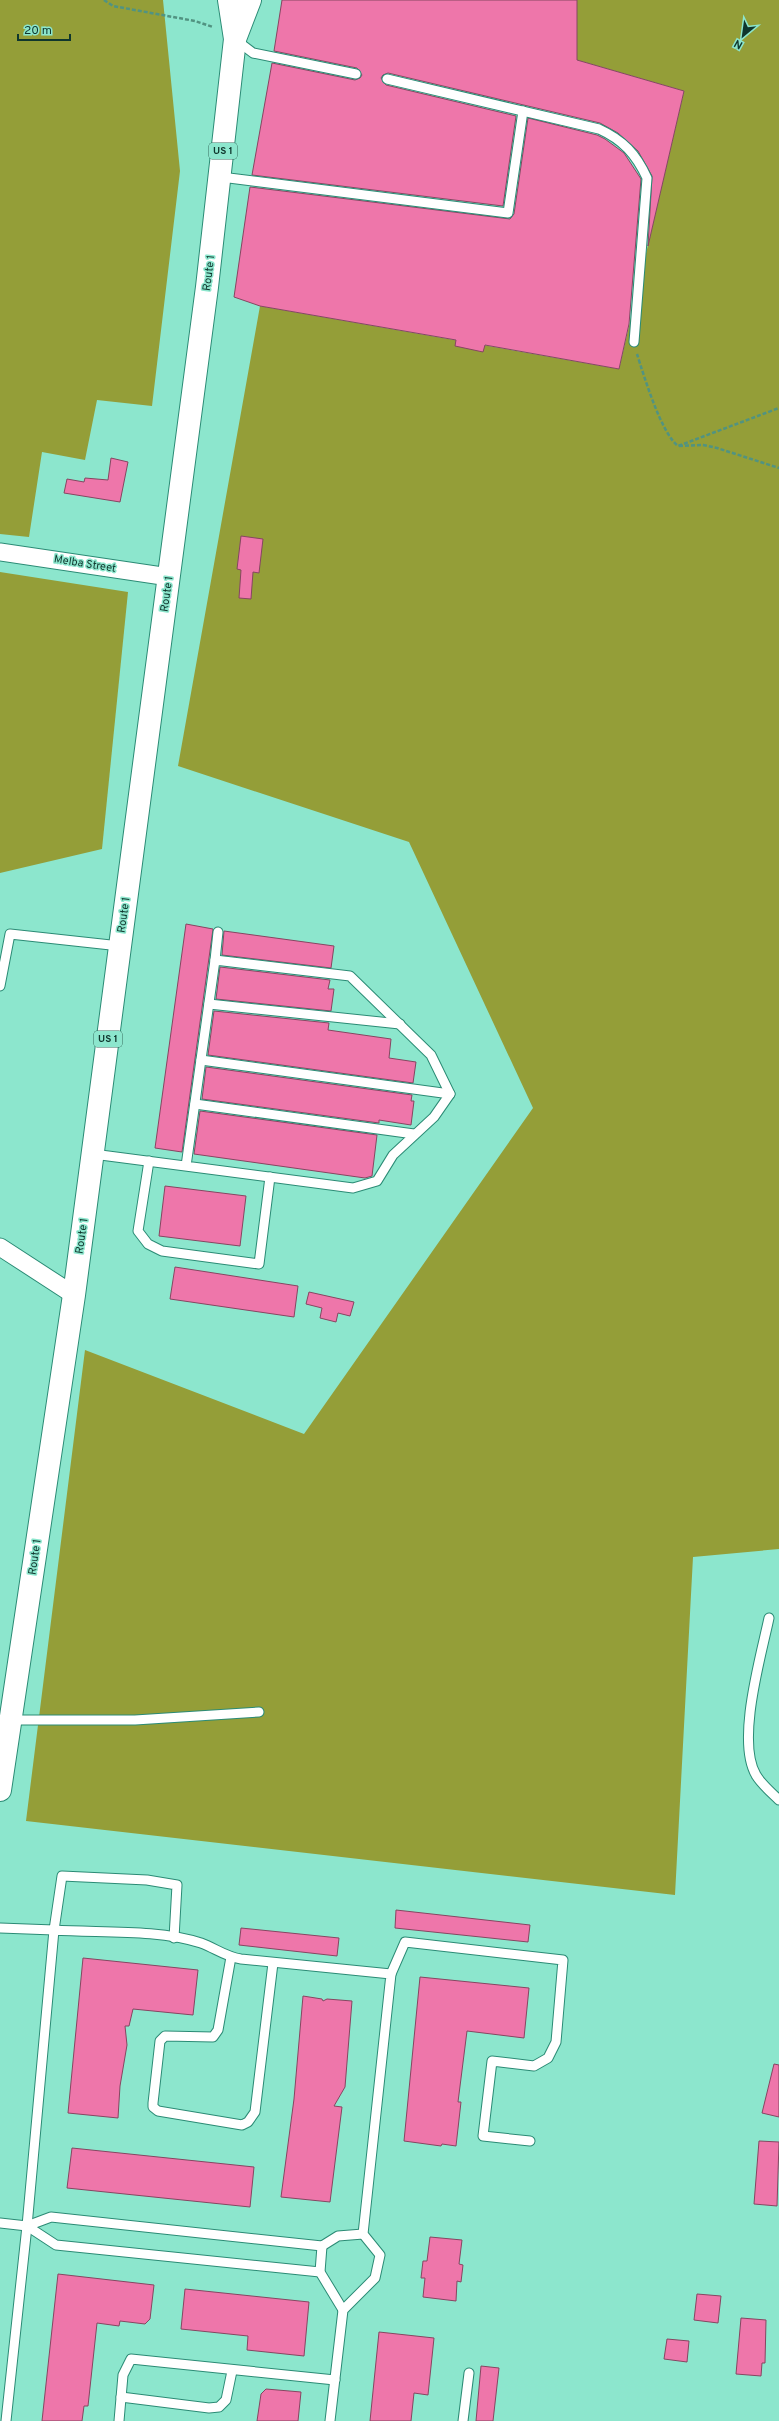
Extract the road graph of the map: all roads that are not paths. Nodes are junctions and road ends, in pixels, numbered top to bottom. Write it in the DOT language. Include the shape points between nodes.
graph roads {
  1 [pos="228,0"];
  2 [pos="250,0"];
  3 [pos="235,39"];
  4 [pos="356,74"];
  5 [pos="387,79"];
  6 [pos="523,111"];
  7 [pos="221,177"];
  8 [pos="634,342"];
  9 [pos="0,552"];
  10 [pos="169,577"];
  11 [pos="218,932"];
  12 [pos="120,946"];
  13 [pos="215,960"];
  14 [pos="0,986"];
  15 [pos="209,1004"];
  16 [pos="400,1024"];
  17 [pos="201,1060"];
  18 [pos="450,1094"];
  19 [pos="195,1104"];
  20 [pos="414,1134"];
  21 [pos="92,1154"];
  22 [pos="149,1161"];
  23 [pos="186,1166"];
  24 [pos="270,1177"];
  25 [pos="0,1247"];
  26 [pos="74,1295"];
  27 [pos="769,1618"];
  28 [pos="259,1712"];
  29 [pos="11,1720"];
  30 [pos="0,1790"];
  31 [pos="779,1800"];
  32 [pos="0,1928"];
  33 [pos="54,1930"];
  34 [pos="174,1938"];
  35 [pos="231,1958"];
  36 [pos="273,1964"];
  37 [pos="391,1974"];
  38 [pos="530,2141"];
  39 [pos="0,2223"];
  40 [pos="27,2226"];
  41 [pos="363,2234"];
  42 [pos="322,2246"];
  43 [pos="320,2272"];
  44 [pos="343,2310"];
  45 [pos="232,2370"];
  46 [pos="469,2373"];
  47 [pos="335,2380"];
  48 [pos="121,2397"];
  49 [pos="6,2421"];
  50 [pos="119,2421"];
  51 [pos="330,2421"];
  52 [pos="463,2421"];
  1 -- 3 [label="main road, Route 1 / US 1"];
  2 -- 3 [label="main road, Route 1 / US 1"];
  3 -- 4 [label="lane" via="253,53"];
  3 -- 7 [label="main road, Route 1 / US 1"];
  5 -- 6 [label="lane"];
  6 -- 7 [label="lane" via="508,213"];
  6 -- 8 [label="lane" via="599,129 615,136 640,162 647,178"];
  7 -- 10 [label="main road, Route 1 / US 1"];
  9 -- 10 [label="street, Melba Street"];
  10 -- 12 [label="main road, Route 1 / US 1"];
  11 -- 13 [label="lane"];
  12 -- 14 [label="lane" via="10,934"];
  12 -- 21 [label="main road, Route 1 / US 1"];
  13 -- 15 [label="lane"];
  13 -- 16 [label="lane" via="350,976"];
  15 -- 16 [label="lane"];
  15 -- 17 [label="lane"];
  16 -- 18 [label="lane" via="431,1055"];
  17 -- 18 [label="lane"];
  17 -- 19 [label="lane"];
  18 -- 20 [label="lane" via="434,1117"];
  19 -- 20 [label="lane"];
  19 -- 23 [label="lane"];
  20 -- 24 [label="lane" via="393,1154 377,1181 354,1188"];
  21 -- 22 [label="lane"];
  21 -- 26 [label="main road, Route 1 / US 1"];
  22 -- 23 [label="lane"];
  22 -- 24 [label="lane" via="138,1231 148,1244 162,1251 259,1264"];
  23 -- 24 [label="lane"];
  25 -- 26 [label="street"];
  26 -- 29 [label="main road, Route 1 / US 1"];
  27 -- 31 [label="lane" via="748,1727 756,1775"];
  28 -- 29 [label="lane" via="135,1720"];
  29 -- 30 [label="main road, Route 1 / US 1"];
  32 -- 33 [label="lane"];
  33 -- 34 [label="lane"];
  33 -- 34 [label="lane" via="62,1876 147,1880 177,1885"];
  33 -- 40 [label="lane"];
  34 -- 35 [label="lane" via="201,1943"];
  35 -- 36 [label="lane"];
  35 -- 36 [label="lane" via="218,2030 213,2037 165,2036 160,2041 153,2103 158,2111 242,2125 251,2118 255,2112"];
  36 -- 37 [label="lane"];
  37 -- 38 [label="lane" via="406,1942 563,1960 556,2042 548,2058 534,2066 492,2062 483,2136"];
  37 -- 41 [label="lane"];
  39 -- 40 [label="lane"];
  40 -- 42 [label="lane" via="51,2217"];
  40 -- 43 [label="lane" via="56,2245"];
  40 -- 49 [label="lane"];
  41 -- 42 [label="lane" via="338,2236"];
  41 -- 44 [label="lane" via="380,2255 375,2278"];
  42 -- 43 [label="lane"];
  43 -- 44 [label="lane"];
  44 -- 47 [label="lane"];
  45 -- 47 [label="lane"];
  45 -- 48 [label="lane" via="226,2400 219,2407 209,2408"];
  45 -- 48 [label="lane" via="131,2359 123,2375"];
  46 -- 52 [label="lane"];
  47 -- 51 [label="lane"];
  48 -- 50 [label="lane"];
}
